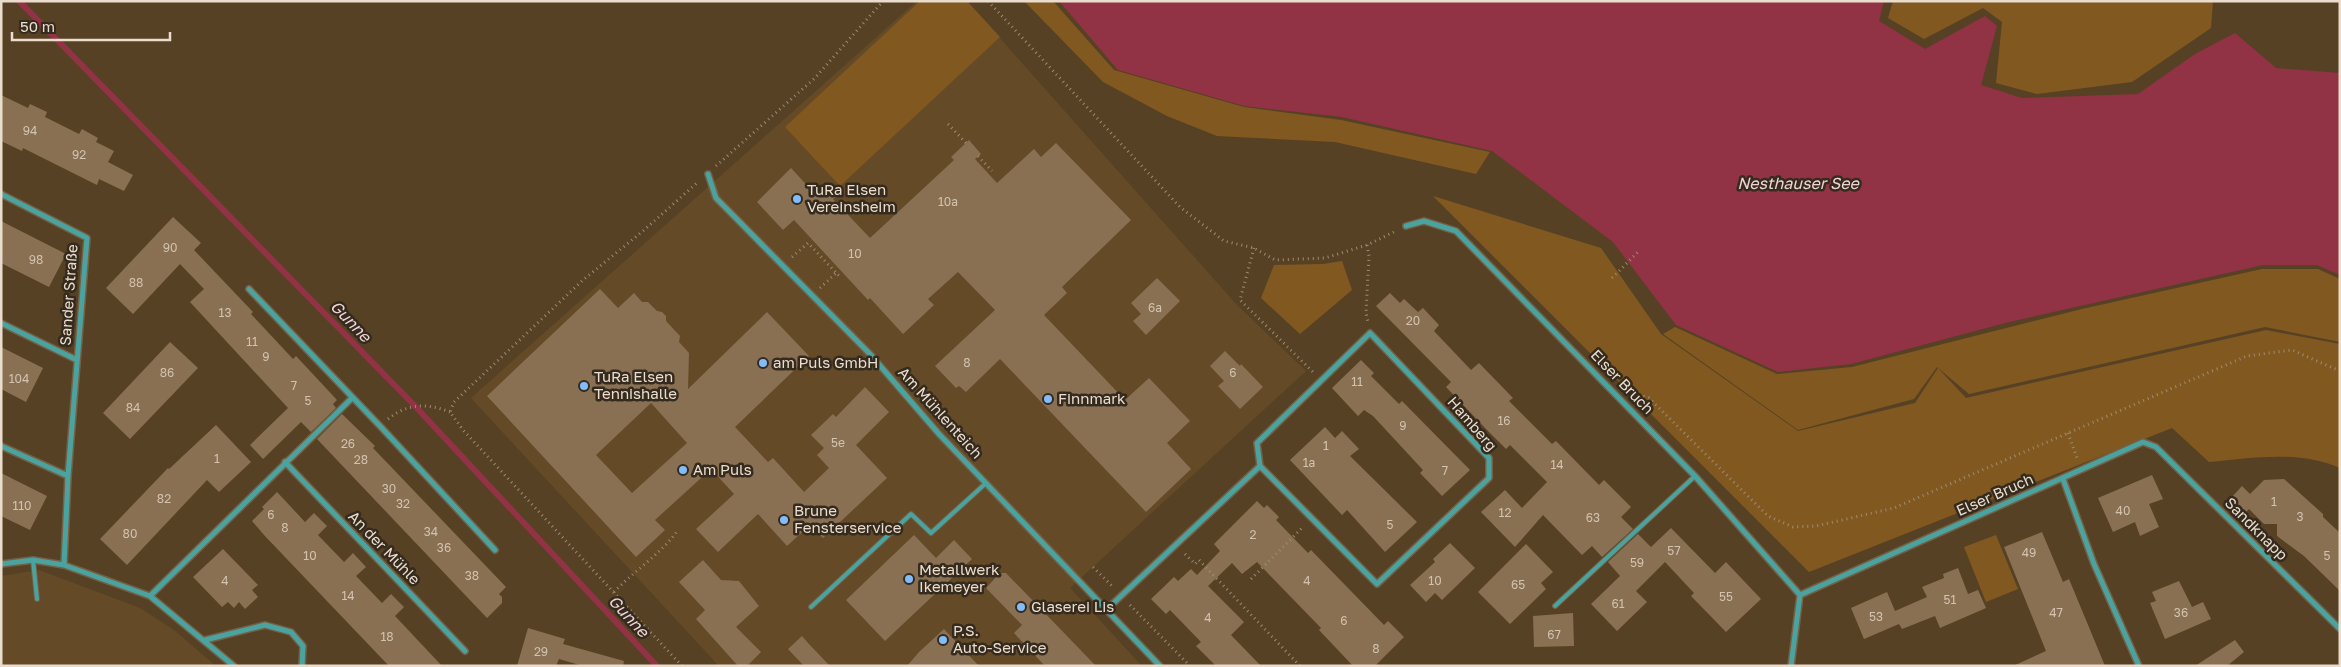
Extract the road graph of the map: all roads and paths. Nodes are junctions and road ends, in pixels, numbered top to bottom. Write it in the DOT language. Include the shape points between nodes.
graph roads {
  1 [pos="883,1"];
  2 [pos="988,1"];
  3 [pos="948,124"];
  4 [pos="966,143"];
  5 [pos="978,156"];
  6 [pos="992,171"];
  7 [pos="708,174"];
  8 [pos="1,194"];
  9 [pos="1406,226"];
  10 [pos="1367,245"];
  11 [pos="1254,248"];
  12 [pos="1638,251"];
  13 [pos="783,266"];
  14 [pos="836,273"];
  15 [pos="830,278"];
  16 [pos="841,278"];
  17 [pos="1612,278"];
  18 [pos="249,289"];
  19 [pos="1,323"];
  20 [pos="1370,333"];
  21 [pos="77,360"];
  22 [pos="2340,371"];
  23 [pos="1322,381"];
  24 [pos="1632,393"];
  25 [pos="352,398"];
  26 [pos="450,412"];
  27 [pos="380,426"];
  28 [pos="2068,433"];
  29 [pos="1,446"];
  30 [pos="2156,447"];
  31 [pos="285,462"];
  32 [pos="1260,466"];
  33 [pos="2082,470"];
  34 [pos="68,476"];
  35 [pos="1695,476"];
  36 [pos="2063,479"];
  37 [pos="986,483"];
  38 [pos="1312,518"];
  39 [pos="678,530"];
  40 [pos="495,550"];
  41 [pos="1185,553"];
  42 [pos="32,560"];
  43 [pos="1,564"];
  44 [pos="64,565"];
  45 [pos="1093,567"];
  46 [pos="1252,579"];
  47 [pos="614,592"];
  48 [pos="1800,595"];
  49 [pos="150,596"];
  50 [pos="1121,596"];
  51 [pos="37,599"];
  52 [pos="811,606"];
  53 [pos="1555,606"];
  54 [pos="1106,610"];
  55 [pos="2340,629"];
  56 [pos="205,640"];
  57 [pos="465,651"];
  58 [pos="234,666"];
  59 [pos="302,666"];
  60 [pos="682,666"];
  61 [pos="1160,666"];
  62 [pos="1190,666"];
  63 [pos="1300,666"];
  64 [pos="1791,666"];
  65 [pos="2139,666"];
  1 -- 7 [label="path" via="815,78"];
  2 -- 11 [label="path" via="1180,207 1224,241"];
  3 -- 4 [label="path"];
  5 -- 6 [label="path"];
  7 -- 13 [label="street, Am Mühlenteich" via="716,198"];
  7 -- 26 [label="path" via="583,280 454,402"];
  8 -- 21 [label="street, Sander Straße" via="86,238"];
  9 -- 10 [label="path"];
  9 -- 35 [label="street, Elser Bruch" via="1424,221 1456,231"];
  10 -- 11 [label="path" via="1325,258 1275,260"];
  10 -- 20 [label="path" via="1366,313"];
  11 -- 23 [label="path" via="1240,300"];
  12 -- 17 [label="path"];
  13 -- 14 [label="path" via="808,243"];
  13 -- 37 [label="street, Am Mühlenteich" via="870,354"];
  14 -- 15 [label="path"];
  14 -- 16 [label="path"];
  18 -- 25 [label="street"];
  19 -- 21 [label="street, Sander Straße"];
  20 -- 23 [label="street"];
  20 -- 38 [label="street, Hamberg" via="1489,458 1489,478 1377,584"];
  21 -- 34 [label="street, Sander Straße"];
  22 -- 28 [label="path" via="2292,350 2247,356"];
  23 -- 32 [label="street" via="1257,443"];
  24 -- 28 [label="path" via="1649,398 1768,516 1793,527 1816,526 1894,508"];
  25 -- 27 [label="street"];
  25 -- 31 [label="street"];
  26 -- 27 [label="path" via="433,406 414,405 399,410"];
  26 -- 47 [label="path" via="463,430"];
  27 -- 40 [label="street"];
  28 -- 33 [label="path"];
  29 -- 34 [label="street"];
  30 -- 33 [label="street, Elser Bruch" via="2142,442"];
  30 -- 55 [label="street, Sandknapp"];
  31 -- 49 [label="street"];
  31 -- 57 [label="street, An der Mühle"];
  32 -- 38 [label="street, Hamberg"];
  32 -- 50 [label="street"];
  33 -- 36 [label="street, Elser Bruch"];
  34 -- 44 [label="street, Sander Straße"];
  35 -- 48 [label="street, Elser Bruch"];
  35 -- 53 [label="lane"];
  36 -- 48 [label="street, Elser Bruch"];
  36 -- 65 [label="street" via="2094,564"];
  37 -- 52 [label="lane" via="931,533 912,514"];
  37 -- 54 [label="street, Am Mühlenteich"];
  38 -- 46 [label="path"];
  39 -- 47 [label="path"];
  41 -- 63 [label="path" via="1195,564 1199,560"];
  42 -- 43 [label="street"];
  42 -- 44 [label="street"];
  42 -- 51 [label="lane"];
  44 -- 49 [label="street"];
  45 -- 50 [label="path"];
  47 -- 60 [label="path"];
  48 -- 64 [label="street"];
  49 -- 56 [label="street"];
  50 -- 54 [label="street"];
  50 -- 62 [label="path"];
  54 -- 61 [label="street, Am Mühlenteich"];
  56 -- 58 [label="street"];
  56 -- 59 [label="street" via="266,625 291,632 303,646"];
}
